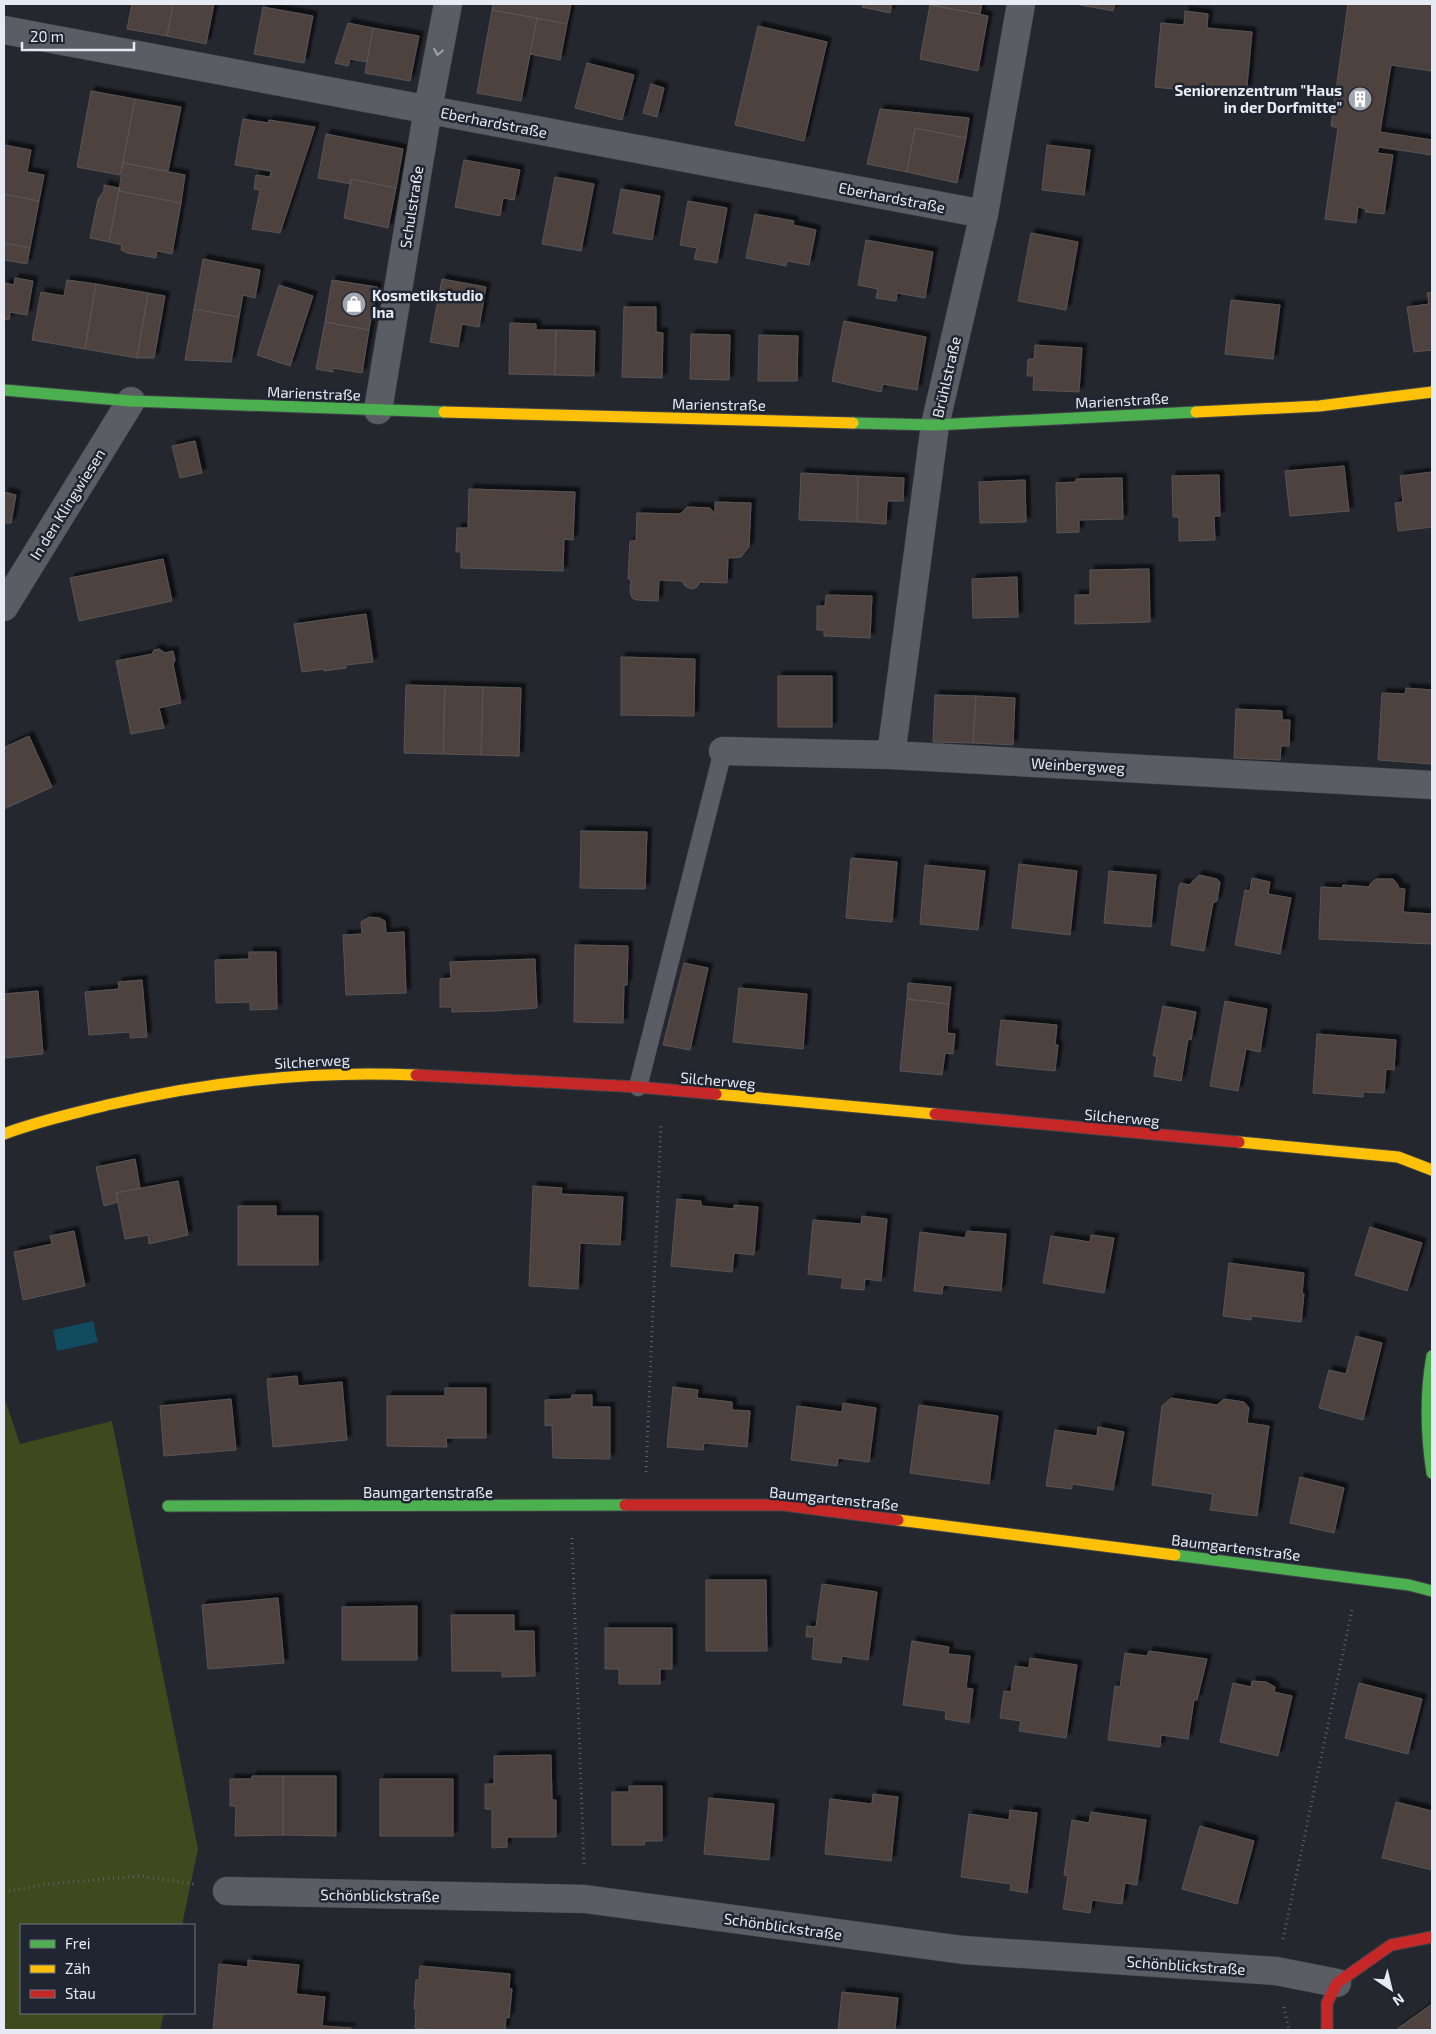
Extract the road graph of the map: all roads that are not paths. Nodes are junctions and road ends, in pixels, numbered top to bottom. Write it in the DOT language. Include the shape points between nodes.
graph roads {
  1 [pos="448,4"];
  2 [pos="1021,4"];
  3 [pos="4,30"];
  4 [pos="428,109"];
  5 [pos="984,214"];
  6 [pos="4,390"];
  7 [pos="1432,392"];
  8 [pos="131,401"];
  9 [pos="378,410"];
  10 [pos="935,424"];
  11 [pos="4,607"];
  12 [pos="723,751"];
  13 [pos="891,754"];
  14 [pos="1432,785"];
  15 [pos="638,1087"];
  16 [pos="4,1134"];
  17 [pos="1432,1170"];
  18 [pos="1431,1367"];
  19 [pos="1432,1473"];
  20 [pos="168,1506"];
  21 [pos="1432,1591"];
  22 [pos="227,1891"];
  23 [pos="1432,1937"];
  24 [pos="1337,1983"];
  25 [pos="1327,2030"];
  1 -- 4 [label="street, Schulstraße, one-way"];
  2 -- 5 [label="street, Brühlstraße"];
  3 -- 4 [label="street, Eberhardstraße"];
  4 -- 5 [label="street, Eberhardstraße"];
  4 -- 9 [label="street, Schulstraße"];
  5 -- 10 [label="street, Brühlstraße"];
  6 -- 8 [label="street, Marienstraße"];
  7 -- 10 [label="street, Marienstraße" via="1319,406"];
  8 -- 9 [label="street, Marienstraße"];
  8 -- 11 [label="street, In den Klingwiesen"];
  9 -- 10 [label="street, Marienstraße"];
  10 -- 13 [label="street, Brühlstraße"];
  12 -- 13 [label="street, Weinbergweg"];
  12 -- 15 [label="lane"];
  13 -- 14 [label="street, Weinbergweg"];
  15 -- 16 [label="street, Silcherweg" via="376,1073 267,1078 160,1093 35,1122"];
  15 -- 17 [label="street, Silcherweg" via="1398,1157"];
  18 -- 19 [label="street" via="1427,1441"];
  20 -- 21 [label="street, Baumgartenstraße" via="783,1505 1359,1578"];
  22 -- 24 [label="street, Schönblickstraße" via="585,1899 963,1950 1276,1971"];
  23 -- 24 [label="street" via="1391,1945"];
  24 -- 25 [label="street" via="1327,2003"];
}
